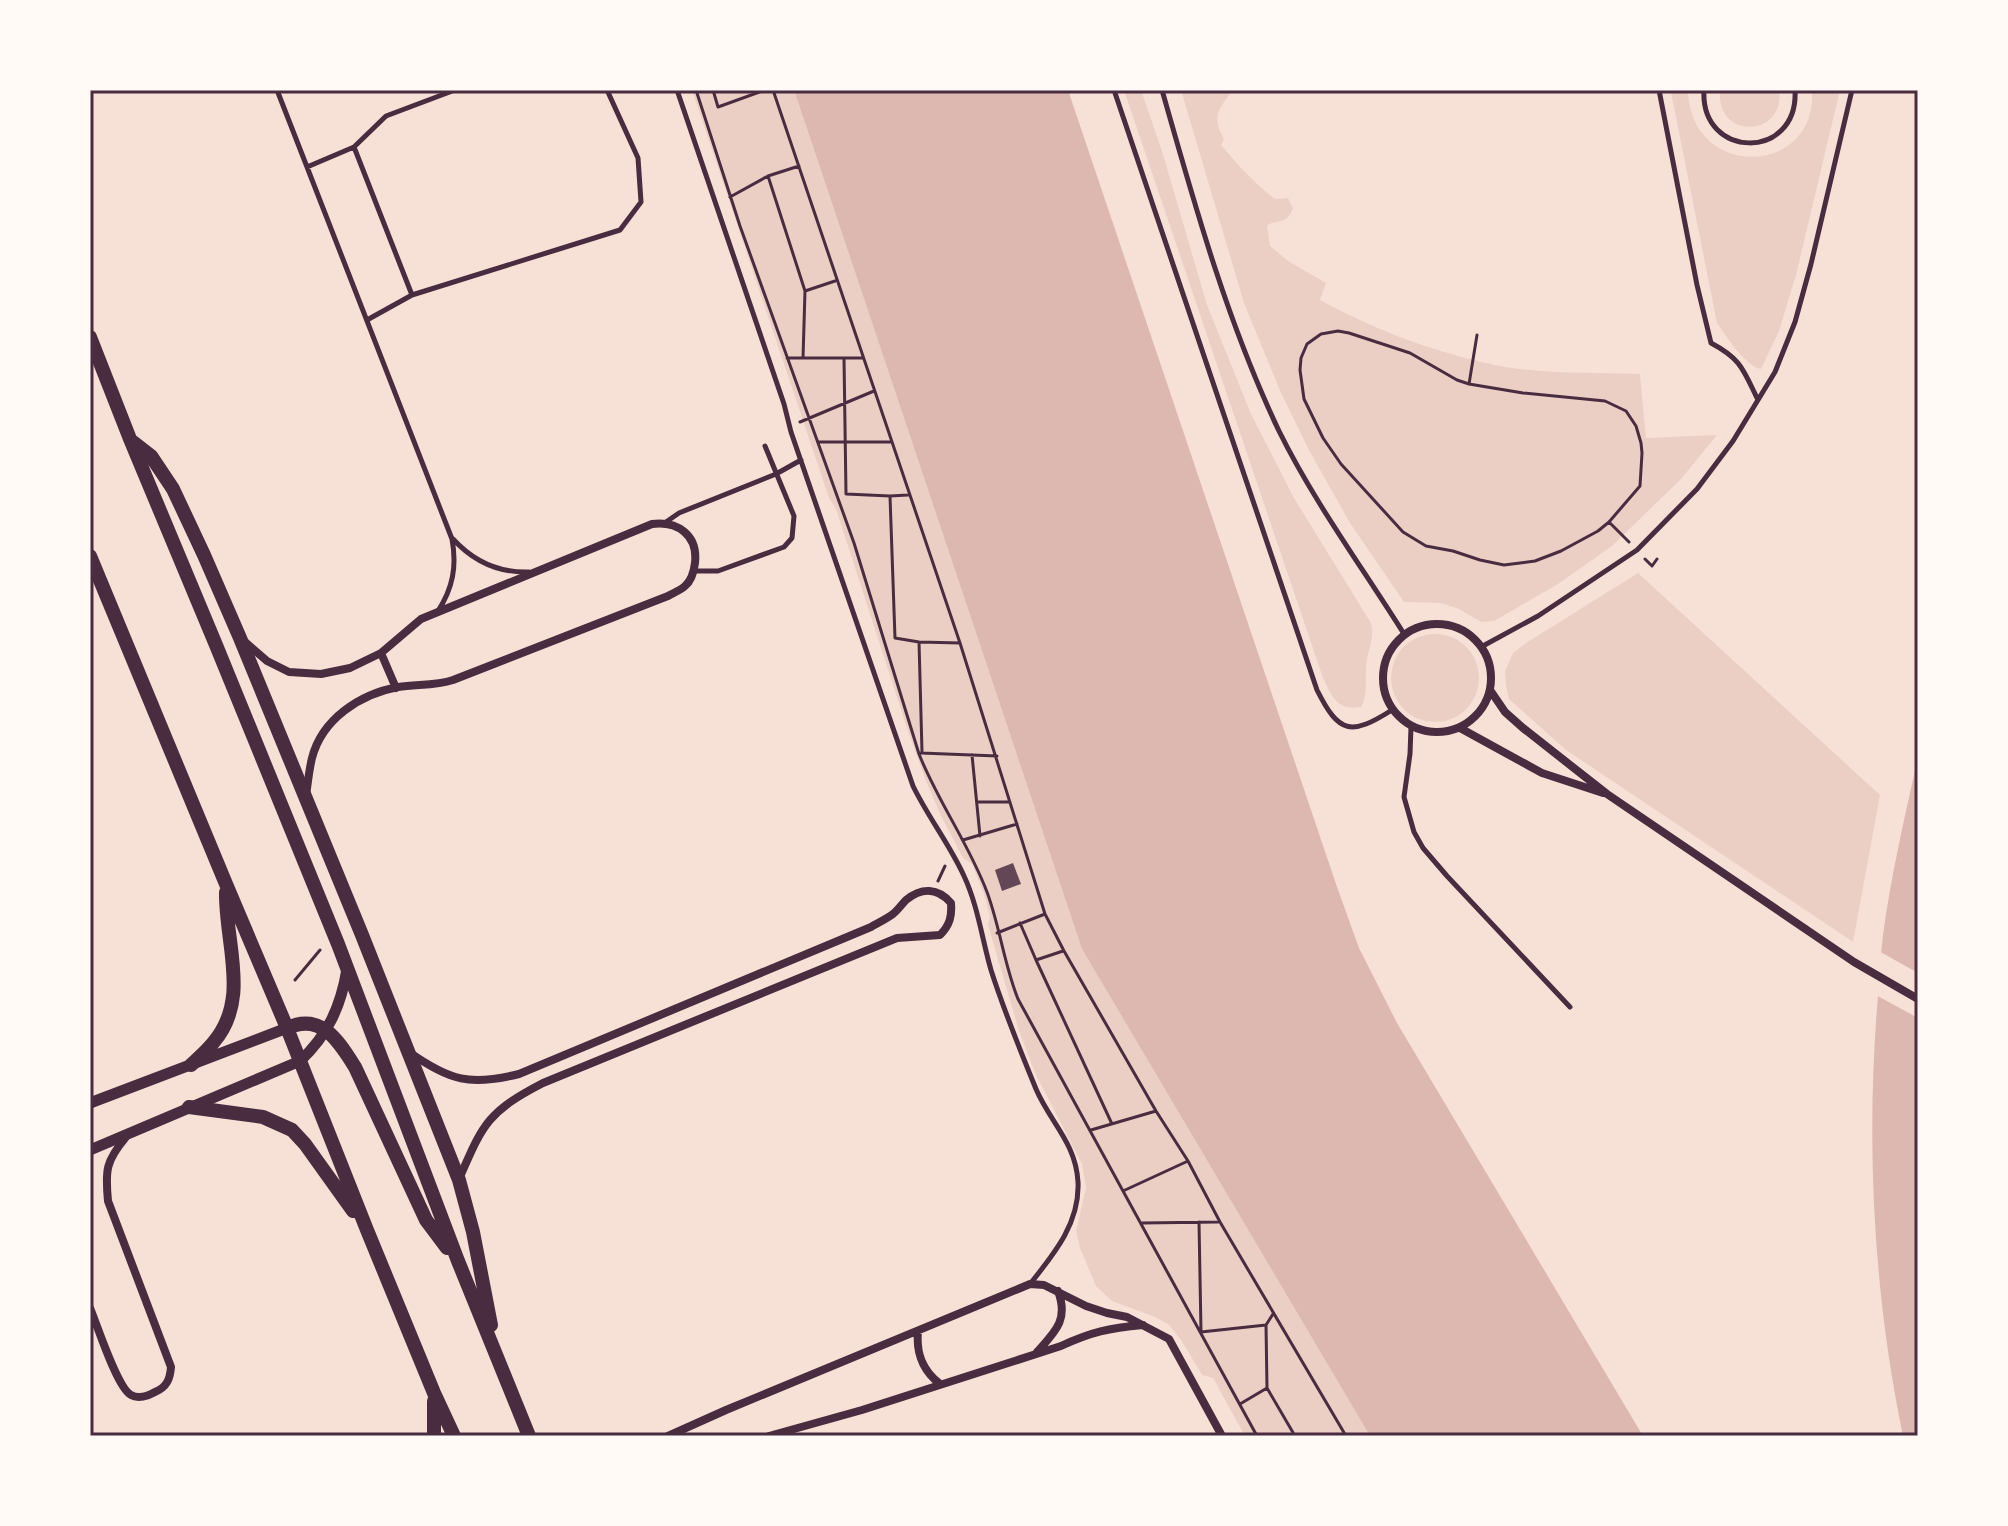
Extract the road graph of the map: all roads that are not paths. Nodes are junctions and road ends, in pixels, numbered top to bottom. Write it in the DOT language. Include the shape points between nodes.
graph roads {
  1 [pos="277,90"];
  2 [pos="455,90"];
  3 [pos="607,90"];
  4 [pos="677,90"];
  5 [pos="1114,90"];
  6 [pos="1162,90"];
  7 [pos="1659,90"];
  8 [pos="1704,90"];
  9 [pos="1795,90"];
  10 [pos="1852,90"];
  11 [pos="354,147"];
  12 [pos="307,167"];
  13 [pos="412,295"];
  14 [pos="367,320"];
  15 [pos="90,337"];
  16 [pos="1758,399"];
  17 [pos="130,439"];
  18 [pos="765,446"];
  19 [pos="801,460"];
  20 [pos="776,474"];
  21 [pos="666,522"];
  22 [pos="452,539"];
  23 [pos="91,560"];
  24 [pos="542,570"];
  25 [pos="694,571"];
  26 [pos="437,612"];
  27 [pos="1404,634"];
  28 [pos="240,638"];
  29 [pos="1481,647"];
  30 [pos="381,653"];
  31 [pos="396,688"];
  32 [pos="1490,690"];
  33 [pos="1392,710"];
  34 [pos="1411,727"];
  35 [pos="1460,728"];
  36 [pos="1607,794"];
  37 [pos="306,799"];
  38 [pos="226,884"];
  39 [pos="347,968"];
  40 [pos="1918,999"];
  41 [pos="1570,1007"];
  42 [pos="287,1028"];
  43 [pos="327,1030"];
  44 [pos="409,1051"];
  45 [pos="300,1061"];
  46 [pos="191,1065"];
  47 [pos="90,1103"];
  48 [pos="189,1107"];
  49 [pos="128,1135"];
  50 [pos="90,1150"];
  51 [pos="459,1180"];
  52 [pos="367,1230"];
  53 [pos="458,1261"];
  54 [pos="1030,1284"];
  55 [pos="1058,1290"];
  56 [pos="90,1308"];
  57 [pos="1143,1325"];
  58 [pos="918,1331"];
  59 [pos="1037,1353"];
  60 [pos="498,1356"];
  61 [pos="940,1384"];
  62 [pos="434,1393"];
  63 [pos="532,1434"];
  64 [pos="434,1436"];
  65 [pos="454,1436"];
  66 [pos="668,1436"];
  67 [pos="769,1436"];
  68 [pos="1222,1436"];
  1 -- 12 [label="lane"];
  2 -- 11 [label="lane" via="386,116"];
  3 -- 13 [label="lane" via="638,158 641,202 620,230"];
  4 -- 19 [label="lane"];
  5 -- 33 [label="lane" via="1317,690 1340,725 1372,723"];
  6 -- 27 [label="lane" via="1207,246 1280,431 1313,494"];
  7 -- 16 [label="lane" via="1711,343 1742,368"];
  8 -- 9 [label="lane" via="1713,125 1744,143 1767,140 1786,126"];
  10 -- 16 [label="lane" via="1795,322"];
  11 -- 12 [label="lane"];
  11 -- 13 [label="lane"];
  12 -- 14 [label="lane"];
  13 -- 14 [label="lane"];
  14 -- 22 [label="lane"];
  15 -- 17 [label="main road"];
  16 -- 29 [label="lane" via="1697,489 1637,550"];
  17 -- 28 [label="main road" via="151,456 173,489"];
  17 -- 39 [label="main road"];
  18 -- 20 [label="lane"];
  19 -- 20 [label="lane"];
  19 -- 54 [label="lane" via="913,786 965,877 1004,1011 1038,1095 1067,1139 1077,1171 1077,1205 1069,1227"];
  20 -- 21 [label="lane"];
  20 -- 25 [label="lane" via="794,516 792,538 784,547 718,571"];
  21 -- 24 [label="street"];
  21 -- 25 [label="street" via="693,542"];
  22 -- 24 [label="lane" via="492,568"];
  22 -- 26 [label="lane" via="452,585"];
  23 -- 38 [label="main road"];
  24 -- 26 [label="street"];
  25 -- 31 [label="street" via="686,586 668,596 453,680"];
  26 -- 30 [label="street"];
  27 -- 29 [label="street" via="1439,623 1463,631"];
  27 -- 33 [label="street" via="1383,669 1382,684"];
  28 -- 30 [label="street" via="267,661 304,674 342,670"];
  28 -- 37 [label="main road"];
  29 -- 32 [label="street" via="1489,663"];
  30 -- 31 [label="street"];
  31 -- 37 [label="street" via="345,708 322,734 312,756"];
  32 -- 35 [label="street" via="1479,712"];
  32 -- 36 [label="street" via="1523,728"];
  33 -- 34 [label="street"];
  34 -- 35 [label="street" via="1435,733"];
  34 -- 41 [label="lane" via="1404,797 1423,848"];
  35 -- 36 [label="street" via="1542,773"];
  36 -- 40 [label="street" via="1854,962"];
  37 -- 44 [label="main road"];
  38 -- 42 [label="main road"];
  38 -- 46 [label="main road" via="233,1005 215,1042"];
  39 -- 43 [label="street"];
  39 -- 53 [label="main road"];
  42 -- 43 [label="main road" via="312,1023"];
  42 -- 45 [label="main road"];
  42 -- 46 [label="street"];
  43 -- 45 [label="street"];
  43 -- 53 [label="main road" via="355,1067 426,1220"];
  44 -- 51 [label="main road"];
  44 -- 51 [label="street" via="434,1070 455,1077 496,1080 519,1074 871,927 916,893 934,890 951,903 951,919 940,935 897,938 510,1101 488,1120"];
  45 -- 48 [label="street"];
  45 -- 52 [label="main road"];
  46 -- 47 [label="street"];
  48 -- 49 [label="street"];
  48 -- 52 [label="main road" via="263,1117 292,1130"];
  49 -- 50 [label="street"];
  49 -- 56 [label="street" via="112,1155 106,1176 108,1201 171,1367 169,1381 160,1390 144,1397 131,1395 120,1384"];
  51 -- 60 [label="main road"];
  52 -- 62 [label="main road"];
  53 -- 60 [label="main road"];
  54 -- 55 [label="street"];
  54 -- 58 [label="street"];
  55 -- 57 [label="street" via="1086,1306"];
  55 -- 59 [label="street" via="1062,1319"];
  57 -- 59 [label="street" via="1097,1331"];
  57 -- 68 [label="street" via="1169,1339"];
  58 -- 61 [label="street" via="924,1367"];
  58 -- 66 [label="street"];
  59 -- 61 [label="street"];
  60 -- 63 [label="main road"];
  61 -- 67 [label="street"];
  62 -- 64 [label="main road"];
  62 -- 65 [label="main road"];
}
